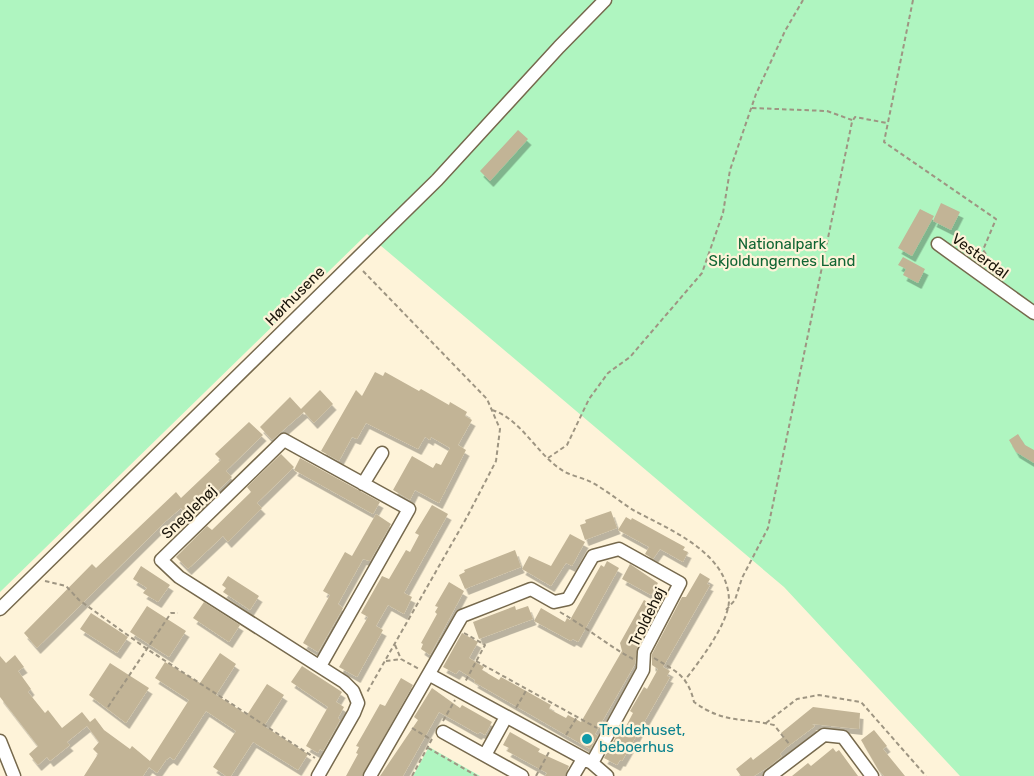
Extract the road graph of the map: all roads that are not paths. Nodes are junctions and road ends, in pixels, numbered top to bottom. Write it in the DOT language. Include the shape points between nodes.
graph roads {
  1 [pos="605,0"];
  2 [pos="938,244"];
  3 [pos="1034,313"];
  4 [pos="382,453"];
  5 [pos="363,484"];
  6 [pos="0,609"];
  7 [pos="320,666"];
  8 [pos="430,675"];
  9 [pos="508,717"];
  10 [pos="443,732"];
  11 [pos="0,741"];
  12 [pos="485,755"];
  13 [pos="588,761"];
  14 [pos="14,776"];
  15 [pos="318,776"];
  16 [pos="370,776"];
  17 [pos="522,776"];
  18 [pos="573,776"];
  19 [pos="607,776"];
  20 [pos="770,776"];
  21 [pos="872,776"];
  1 -- 6 [label="street, Hørhusene" via="437,180"];
  2 -- 3 [label="street, Vesterdal"];
  4 -- 5 [label="street"];
  5 -- 7 [label="street, Sneglehøj" via="409,509"];
  5 -- 7 [label="street, Sneglehøj" via="284,440 160,560 179,577"];
  7 -- 15 [label="street, Sneglehøj" via="345,682 357,702"];
  8 -- 9 [label="street"];
  8 -- 13 [label="street, Troldehøj" via="462,616 531,589 554,602 568,599 593,556 619,549 680,583 608,734"];
  8 -- 16 [label="street"];
  9 -- 12 [label="street"];
  9 -- 13 [label="street"];
  10 -- 12 [label="street"];
  11 -- 14 [label="street"];
  12 -- 17 [label="street"];
  13 -- 18 [label="street, Troldehøj"];
  13 -- 19 [label="street"];
  20 -- 21 [label="street" via="824,735 843,737"];
}
